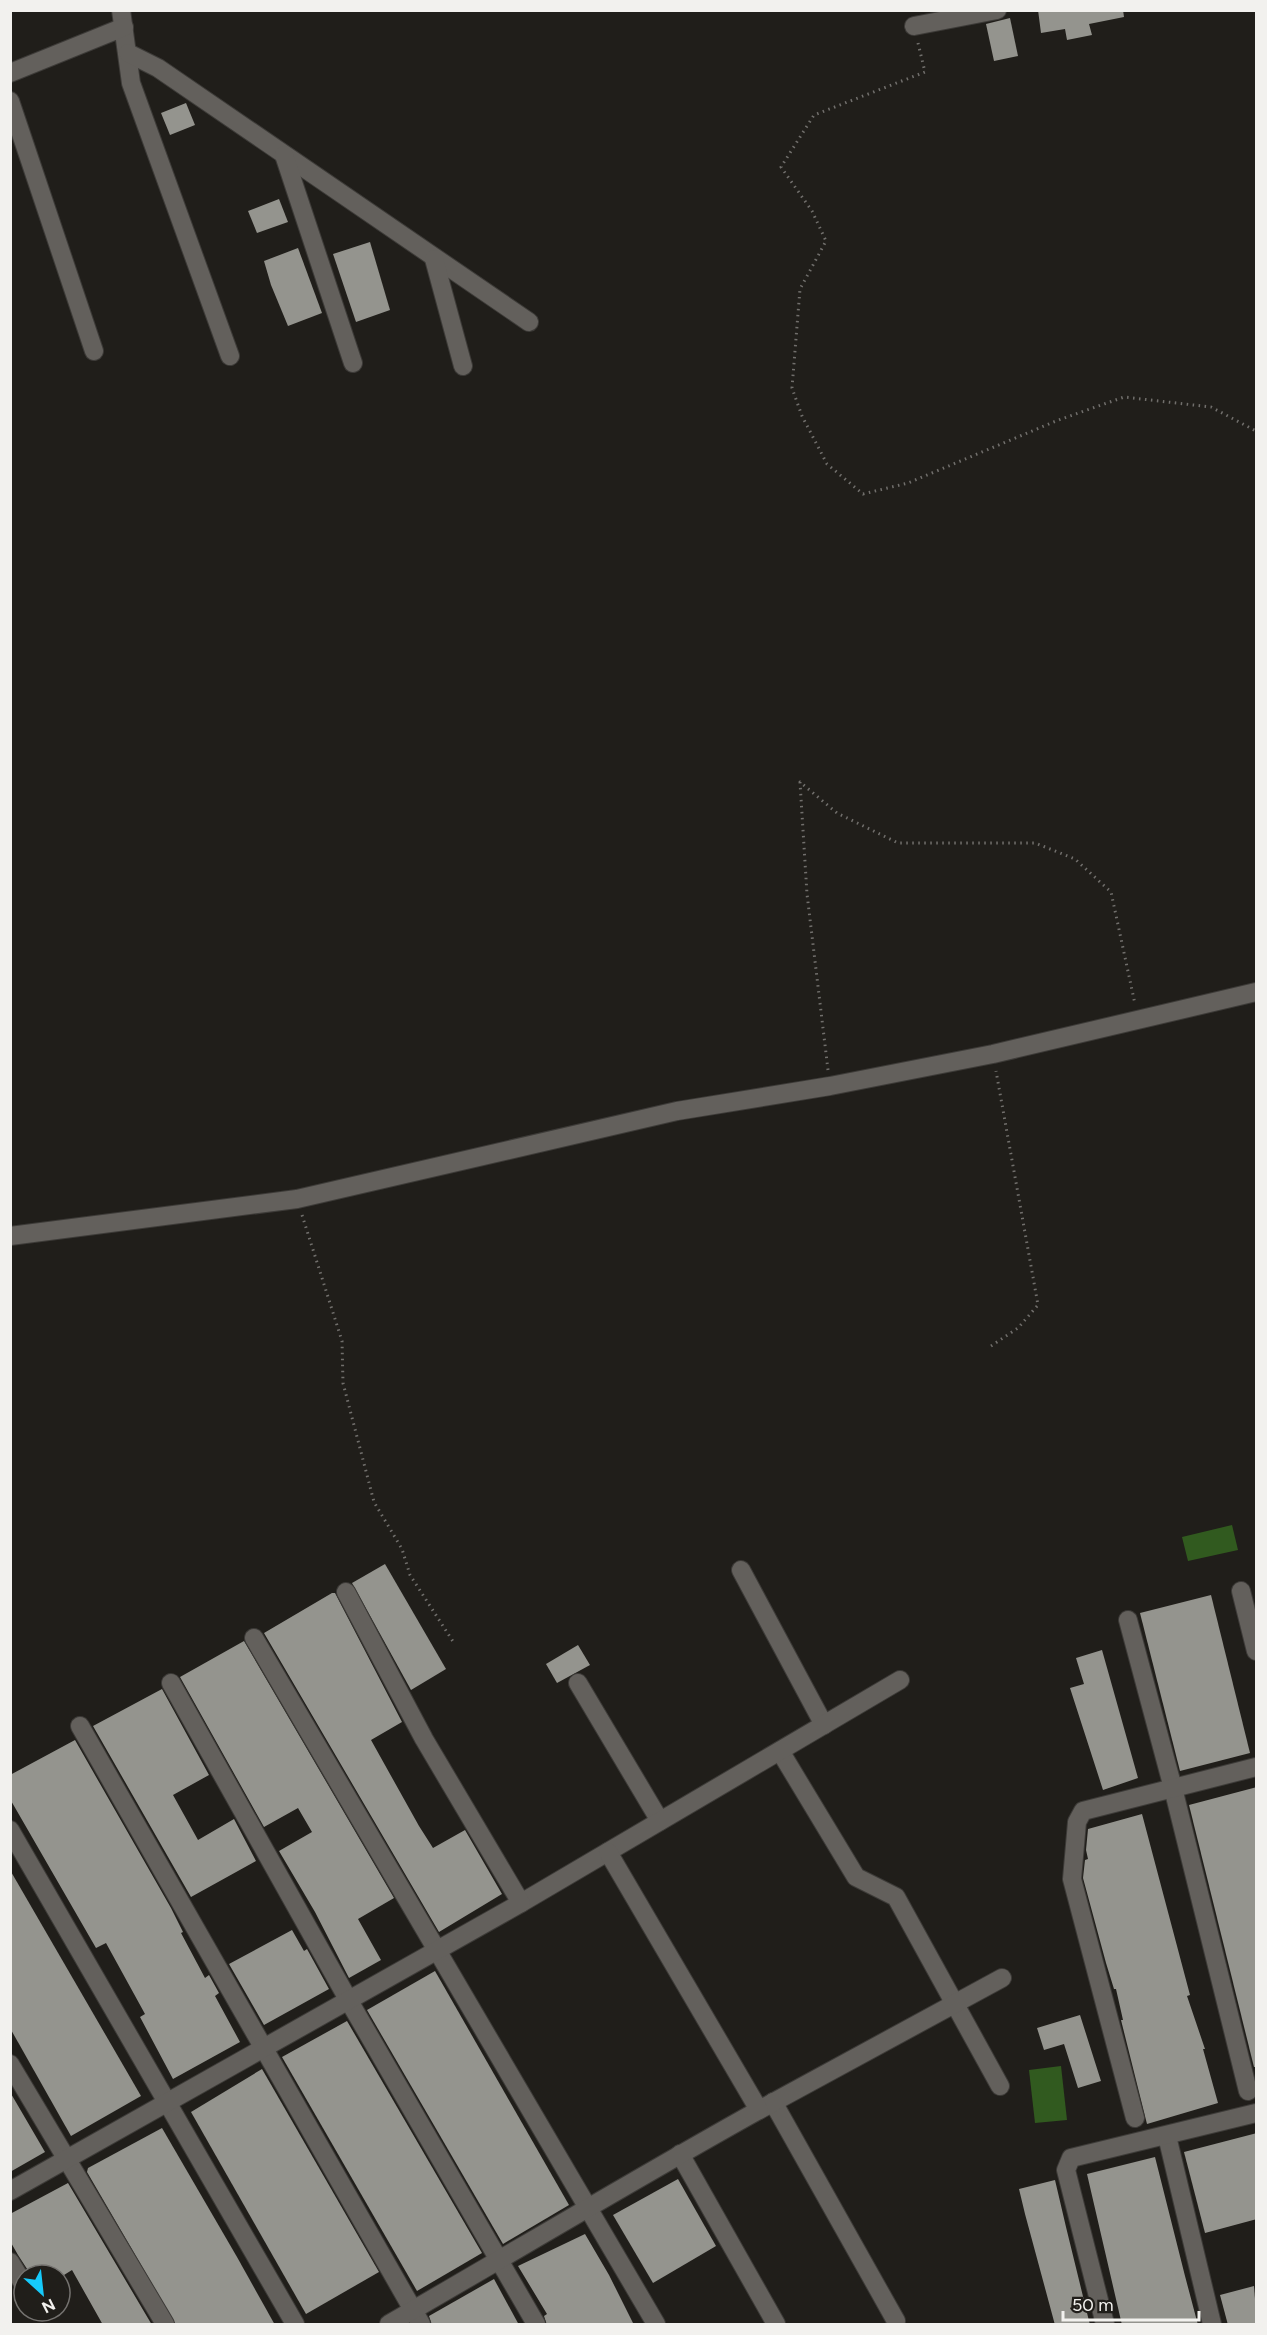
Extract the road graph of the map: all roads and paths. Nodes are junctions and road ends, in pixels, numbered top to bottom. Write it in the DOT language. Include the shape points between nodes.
graph roads {
  1 [pos="997,10"];
  2 [pos="122,19"];
  3 [pos="914,26"];
  4 [pos="128,53"];
  5 [pos="10,74"];
  6 [pos="10,101"];
  7 [pos="284,155"];
  8 [pos="434,259"];
  9 [pos="529,322"];
  10 [pos="94,351"];
  11 [pos="230,356"];
  12 [pos="353,363"];
  13 [pos="463,366"];
  14 [pos="1257,431"];
  15 [pos="1257,992"];
  16 [pos="1139,1020"];
  17 [pos="993,1054"];
  18 [pos="830,1086"];
  19 [pos="297,1199"];
  20 [pos="10,1236"];
  21 [pos="992,1346"];
  22 [pos="741,1570"];
  23 [pos="1241,1591"];
  24 [pos="346,1592"];
  25 [pos="1128,1620"];
  26 [pos="254,1638"];
  27 [pos="454,1643"];
  28 [pos="1257,1651"];
  29 [pos="900,1680"];
  30 [pos="171,1683"];
  31 [pos="578,1683"];
  32 [pos="824,1725"];
  33 [pos="80,1726"];
  34 [pos="780,1751"];
  35 [pos="1257,1767"];
  36 [pos="1173,1788"];
  37 [pos="660,1821"];
  38 [pos="10,1830"];
  39 [pos="608,1852"];
  40 [pos="521,1903"];
  41 [pos="437,1952"];
  42 [pos="1002,1978"];
  43 [pos="349,2001"];
  44 [pos="956,2003"];
  45 [pos="265,2048"];
  46 [pos="10,2064"];
  47 [pos="1000,2086"];
  48 [pos="1248,2091"];
  49 [pos="167,2103"];
  50 [pos="766,2106"];
  51 [pos="1257,2113"];
  52 [pos="1135,2118"];
  53 [pos="1167,2136"];
  54 [pos="680,2154"];
  55 [pos="67,2159"];
  56 [pos="10,2191"];
  57 [pos="588,2207"];
  58 [pos="501,2261"];
  59 [pos="417,2318"];
  60 [pos="896,2321"];
  61 [pos="165,2325"];
  62 [pos="295,2325"];
  63 [pos="389,2325"];
  64 [pos="536,2325"];
  65 [pos="656,2325"];
  66 [pos="776,2325"];
  67 [pos="1105,2325"];
  68 [pos="1212,2325"];
  1 -- 3 [label="street"];
  2 -- 4 [label="street"];
  2 -- 5 [label="street"];
  3 -- 14 [label="path" via="925,72 814,115 782,167 812,211 826,241 800,289 792,388 827,464 863,494 908,483 1124,397 1211,407"];
  4 -- 7 [label="street" via="158,68"];
  4 -- 11 [label="street" via="131,83"];
  6 -- 10 [label="street"];
  7 -- 8 [label="street"];
  7 -- 12 [label="street"];
  8 -- 9 [label="street"];
  8 -- 13 [label="street"];
  15 -- 16 [label="street"];
  16 -- 17 [label="street"];
  16 -- 18 [label="path" via="1111,892 1075,859 1035,843 898,843 837,813 800,782 807,894"];
  17 -- 18 [label="street"];
  17 -- 21 [label="path" via="1038,1305 1018,1328"];
  18 -- 19 [label="street" via="678,1112"];
  19 -- 20 [label="street"];
  19 -- 27 [label="path" via="342,1341 343,1383 374,1502 402,1550 410,1575"];
  22 -- 32 [label="street"];
  23 -- 28 [label="street"];
  24 -- 40 [label="street" via="424,1739"];
  25 -- 36 [label="street"];
  26 -- 41 [label="street"];
  29 -- 32 [label="street"];
  30 -- 43 [label="street"];
  31 -- 37 [label="street"];
  32 -- 34 [label="street"];
  33 -- 45 [label="street"];
  34 -- 37 [label="street"];
  34 -- 44 [label="street" via="856,1877 896,1897"];
  35 -- 36 [label="street"];
  36 -- 48 [label="street"];
  36 -- 52 [label="street" via="1083,1811 1077,1822 1072,1880"];
  37 -- 39 [label="street"];
  38 -- 49 [label="street"];
  39 -- 40 [label="street"];
  39 -- 50 [label="street"];
  40 -- 41 [label="street"];
  41 -- 43 [label="street"];
  41 -- 57 [label="street"];
  42 -- 44 [label="street"];
  43 -- 45 [label="street"];
  43 -- 58 [label="street"];
  44 -- 47 [label="street"];
  44 -- 50 [label="street"];
  45 -- 49 [label="street"];
  45 -- 59 [label="street"];
  46 -- 55 [label="street"];
  49 -- 55 [label="street"];
  49 -- 62 [label="street"];
  50 -- 54 [label="street"];
  50 -- 60 [label="street"];
  51 -- 53 [label="street"];
  53 -- 67 [label="street" via="1067,2162"];
  53 -- 68 [label="street"];
  54 -- 57 [label="street"];
  54 -- 66 [label="street"];
  55 -- 56 [label="street"];
  55 -- 61 [label="street"];
  57 -- 58 [label="street"];
  57 -- 65 [label="street"];
  58 -- 59 [label="street"];
  58 -- 64 [label="street"];
  59 -- 63 [label="street"];
}
